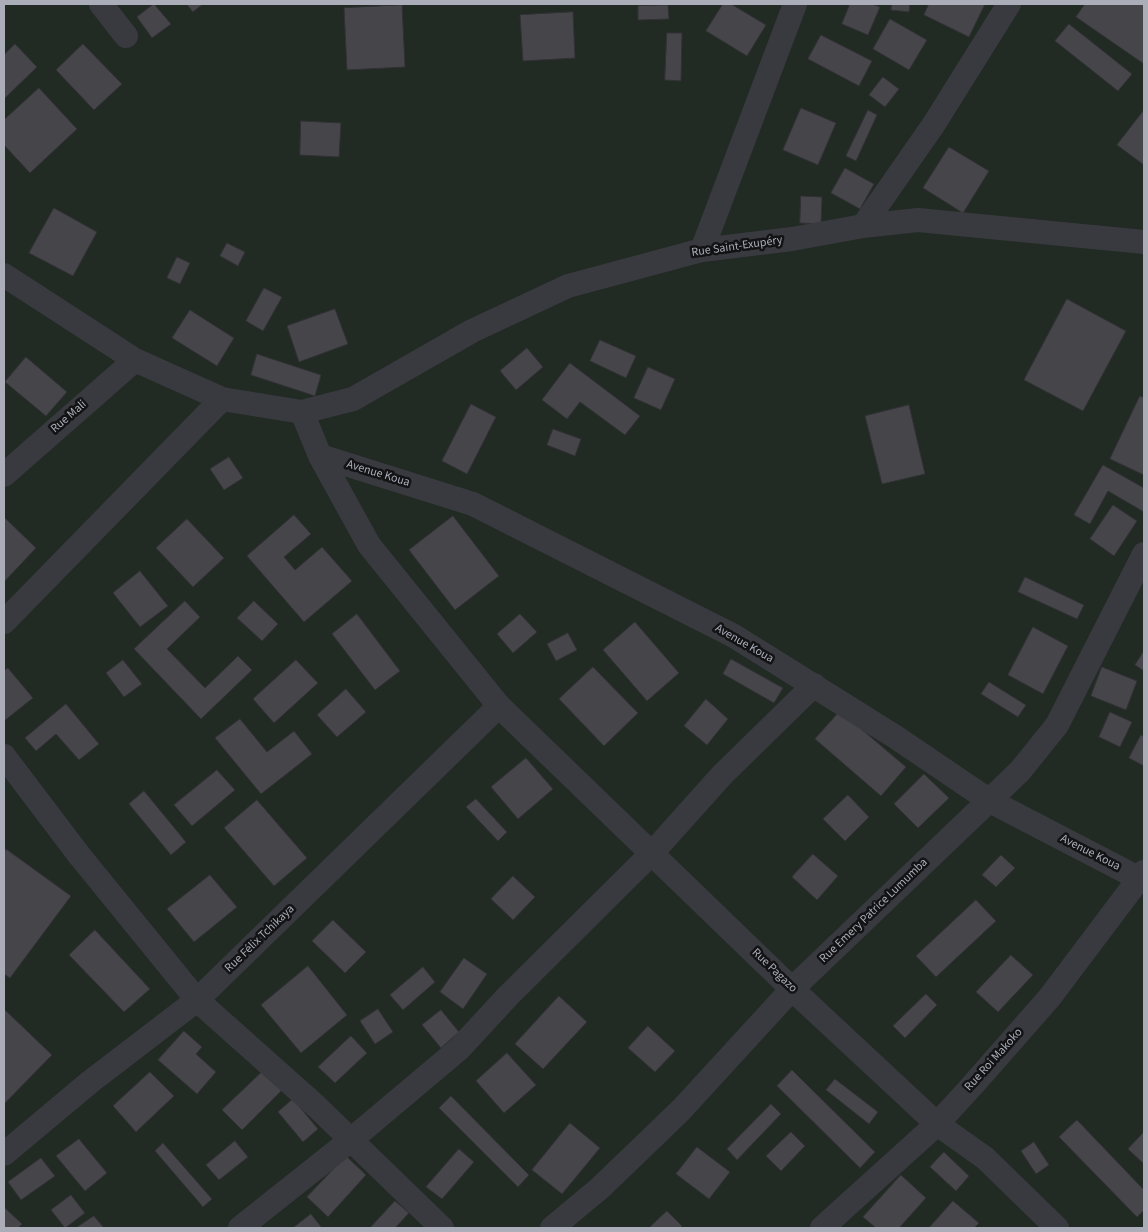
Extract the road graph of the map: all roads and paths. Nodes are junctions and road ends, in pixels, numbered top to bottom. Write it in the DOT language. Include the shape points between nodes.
graph roads {
  1 [pos="101,4"];
  2 [pos="795,4"];
  3 [pos="1009,4"];
  4 [pos="126,36"];
  5 [pos="863,226"];
  6 [pos="1144,242"];
  7 [pos="702,250"];
  8 [pos="4,275"];
  9 [pos="135,360"];
  10 [pos="222,399"];
  11 [pos="302,412"];
  12 [pos="320,456"];
  13 [pos="4,475"];
  14 [pos="1144,554"];
  15 [pos="4,622"];
  16 [pos="814,685"];
  17 [pos="499,706"];
  18 [pos="4,756"];
  19 [pos="990,801"];
  20 [pos="653,852"];
  21 [pos="1143,877"];
  22 [pos="792,989"];
  23 [pos="198,1000"];
  24 [pos="937,1124"];
  25 [pos="352,1139"];
  26 [pos="4,1154"];
  27 [pos="240,1228"];
  28 [pos="442,1228"];
  29 [pos="552,1228"];
  30 [pos="822,1228"];
  31 [pos="1057,1228"];
  1 -- 4 [label="street"];
  2 -- 7 [label="street"];
  3 -- 5 [label="street" via="934,124"];
  5 -- 6 [label="street, Rue Saint-Exupéry" via="918,220"];
  5 -- 7 [label="street, Rue Saint-Exupéry"];
  7 -- 11 [label="street, Rue Saint-Exupéry" via="568,286 472,331 353,399"];
  8 -- 9 [label="street"];
  9 -- 10 [label="street"];
  9 -- 13 [label="street, Rue Mali"];
  10 -- 11 [label="street"];
  10 -- 15 [label="street"];
  11 -- 12 [label="street, Rue Pagazo"];
  12 -- 16 [label="street, Avenue Koua" via="473,504 734,636"];
  12 -- 17 [label="street, Rue Pagazo" via="369,545"];
  14 -- 19 [label="street, Rue Emery Patrice Lumumba" via="1057,725 1020,771"];
  16 -- 19 [label="street, Avenue Koua"];
  16 -- 20 [label="street" via="722,775"];
  17 -- 20 [label="street, Rue Pagazo"];
  17 -- 23 [label="street, Rue Félix Tchikaya"];
  18 -- 23 [label="street" via="79,855"];
  19 -- 21 [label="street, Avenue Koua"];
  19 -- 22 [label="street, Rue Emery Patrice Lumumba"];
  20 -- 22 [label="street, Rue Pagazo"];
  20 -- 25 [label="street" via="459,1049"];
  21 -- 24 [label="street, Rue Roi Makoko" via="1050,997"];
  22 -- 24 [label="street, Rue Pagazo"];
  22 -- 29 [label="street, Rue Emery Patrice Lumumba" via="681,1110 600,1188"];
  23 -- 25 [label="street"];
  23 -- 26 [label="street, Rue Félix Tchikaya" via="90,1082"];
  24 -- 30 [label="street, Rue Roi Makoko"];
  24 -- 31 [label="street, Rue Pagazo" via="985,1158"];
  25 -- 27 [label="street"];
  25 -- 28 [label="street"];
}
